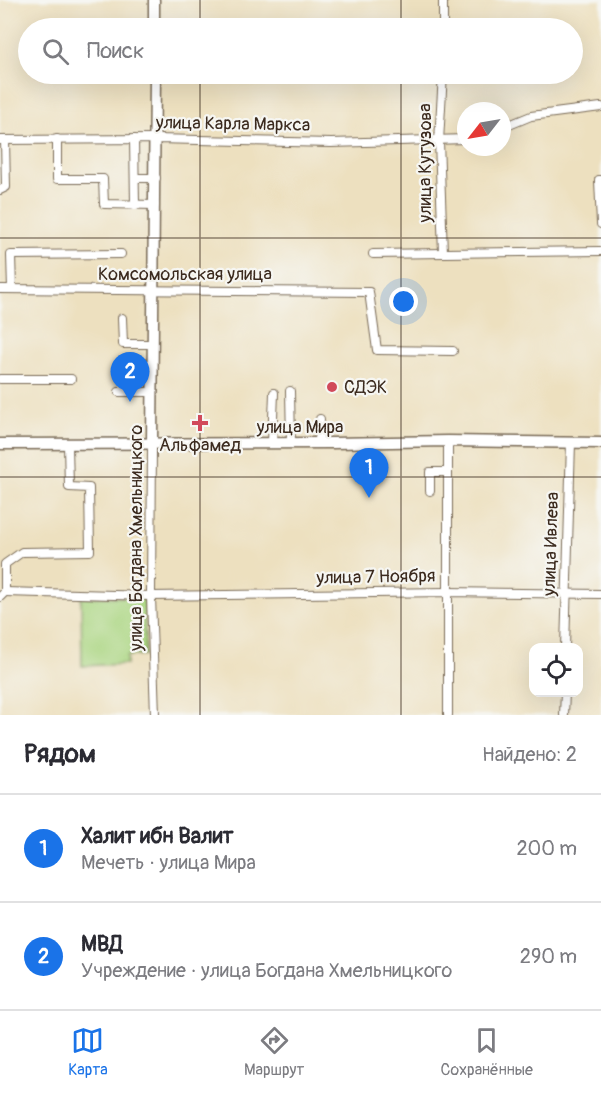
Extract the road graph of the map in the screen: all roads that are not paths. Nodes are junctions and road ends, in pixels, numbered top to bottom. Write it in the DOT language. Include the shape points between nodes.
graph roads {
  1 [pos="154,0"];
  2 [pos="443,0"];
  3 [pos="154,18"];
  4 [pos="443,18"];
  5 [pos="155,84"];
  6 [pos="442,84"];
  7 [pos="601,107"];
  8 [pos="511,124"];
  9 [pos="57,139"];
  10 [pos="134,139"];
  11 [pos="156,139"];
  12 [pos="2,140"];
  13 [pos="457,140"];
  14 [pos="439,141"];
  15 [pos="135,178"];
  16 [pos="156,178"];
  17 [pos="601,180"];
  18 [pos="0,190"];
  19 [pos="135,205"];
  20 [pos="155,205"];
  21 [pos="601,224"];
  22 [pos="601,251"];
  23 [pos="443,253"];
  24 [pos="121,254"];
  25 [pos="373,254"];
  26 [pos="0,289"];
  27 [pos="12,289"];
  28 [pos="154,291"];
  29 [pos="122,318"];
  30 [pos="153,344"];
  31 [pos="453,351"];
  32 [pos="0,379"];
  33 [pos="71,380"];
  34 [pos="290,391"];
  35 [pos="119,392"];
  36 [pos="153,392"];
  37 [pos="274,393"];
  38 [pos="320,420"];
  39 [pos="448,441"];
  40 [pos="571,442"];
  41 [pos="272,443"];
  42 [pos="291,443"];
  43 [pos="319,443"];
  44 [pos="601,443"];
  45 [pos="0,444"];
  46 [pos="68,444"];
  47 [pos="152,444"];
  48 [pos="447,472"];
  49 [pos="430,491"];
  50 [pos="447,592"];
  51 [pos="2,594"];
  52 [pos="566,594"];
  53 [pos="601,594"];
  54 [pos="151,596"];
  55 [pos="565,643"];
  56 [pos="565,697"];
  57 [pos="155,715"];
  58 [pos="447,715"];
  59 [pos="564,715"];
  1 -- 3 [label="main road"];
  2 -- 4 [label="street"];
  5 -- 11 [label="main road, улица Богдана Хмельницкого"];
  6 -- 14 [label="street, улица Кутузова"];
  7 -- 8 [label="street" via="531,116"];
  9 -- 10 [label="street, улица Карла Маркса"];
  9 -- 12 [label="street, улица Карла Маркса"];
  9 -- 19 [label="street" via="57,179 104,179 104,204"];
  10 -- 11 [label="street, улица Карла Маркса"];
  10 -- 15 [label="street"];
  11 -- 14 [label="street, улица Карла Маркса"];
  11 -- 16 [label="main road, улица Богдана Хмельницкого"];
  12 -- 18 [label="street" via="6,187"];
  13 -- 14 [label="street, улица Карла Маркса"];
  14 -- 23 [label="street, улица Кутузова"];
  15 -- 16 [label="street"];
  15 -- 19 [label="street"];
  16 -- 20 [label="main road, улица Богдана Хмельницкого"];
  17 -- 21 [label="street"];
  19 -- 20 [label="street"];
  20 -- 28 [label="main road, улица Богдана Хмельницкого"];
  22 -- 23 [label="street"];
  23 -- 25 [label="street"];
  24 -- 27 [label="street" via="12,255"];
  26 -- 27 [label="street, Комсомольская улица"];
  27 -- 28 [label="street, Комсомольская улица"];
  28 -- 30 [label="main road, улица Богдана Хмельницкого"];
  28 -- 31 [label="street, Комсомольская улица" via="369,292 377,350"];
  29 -- 30 [label="street" via="123,344"];
  30 -- 36 [label="main road, улица Богдана Хмельницкого"];
  32 -- 33 [label="street"];
  34 -- 42 [label="street"];
  35 -- 36 [label="street"];
  36 -- 47 [label="main road, улица Богдана Хмельницкого"];
  37 -- 41 [label="street"];
  38 -- 43 [label="street"];
  39 -- 40 [label="main road, улица Мира"];
  39 -- 43 [label="main road, улица Мира"];
  39 -- 48 [label="street"];
  40 -- 44 [label="main road, улица Мира"];
  40 -- 52 [label="street, улица Ивлева"];
  41 -- 42 [label="main road, улица Мира"];
  41 -- 47 [label="main road, улица Мира"];
  42 -- 43 [label="main road, улица Мира"];
  45 -- 46 [label="main road, улица Мира"];
  46 -- 47 [label="main road, улица Мира"];
  46 -- 51 [label="street" via="69,487 89,488 90,551 22,552 5,564"];
  47 -- 54 [label="street, улица Богдана Хмельницкого"];
  48 -- 49 [label="street" via="430,472"];
  48 -- 50 [label="street"];
  50 -- 52 [label="street, улица 7 Ноября"];
  50 -- 54 [label="street, улица 7 Ноября"];
  50 -- 58 [label="street"];
  51 -- 54 [label="street, улица 7 Ноября"];
  52 -- 53 [label="street, улица 7 Ноября"];
  52 -- 55 [label="street, улица Ивлева"];
  54 -- 57 [label="street, улица Богдана Хмельницкого"];
  56 -- 59 [label="street"];
}
